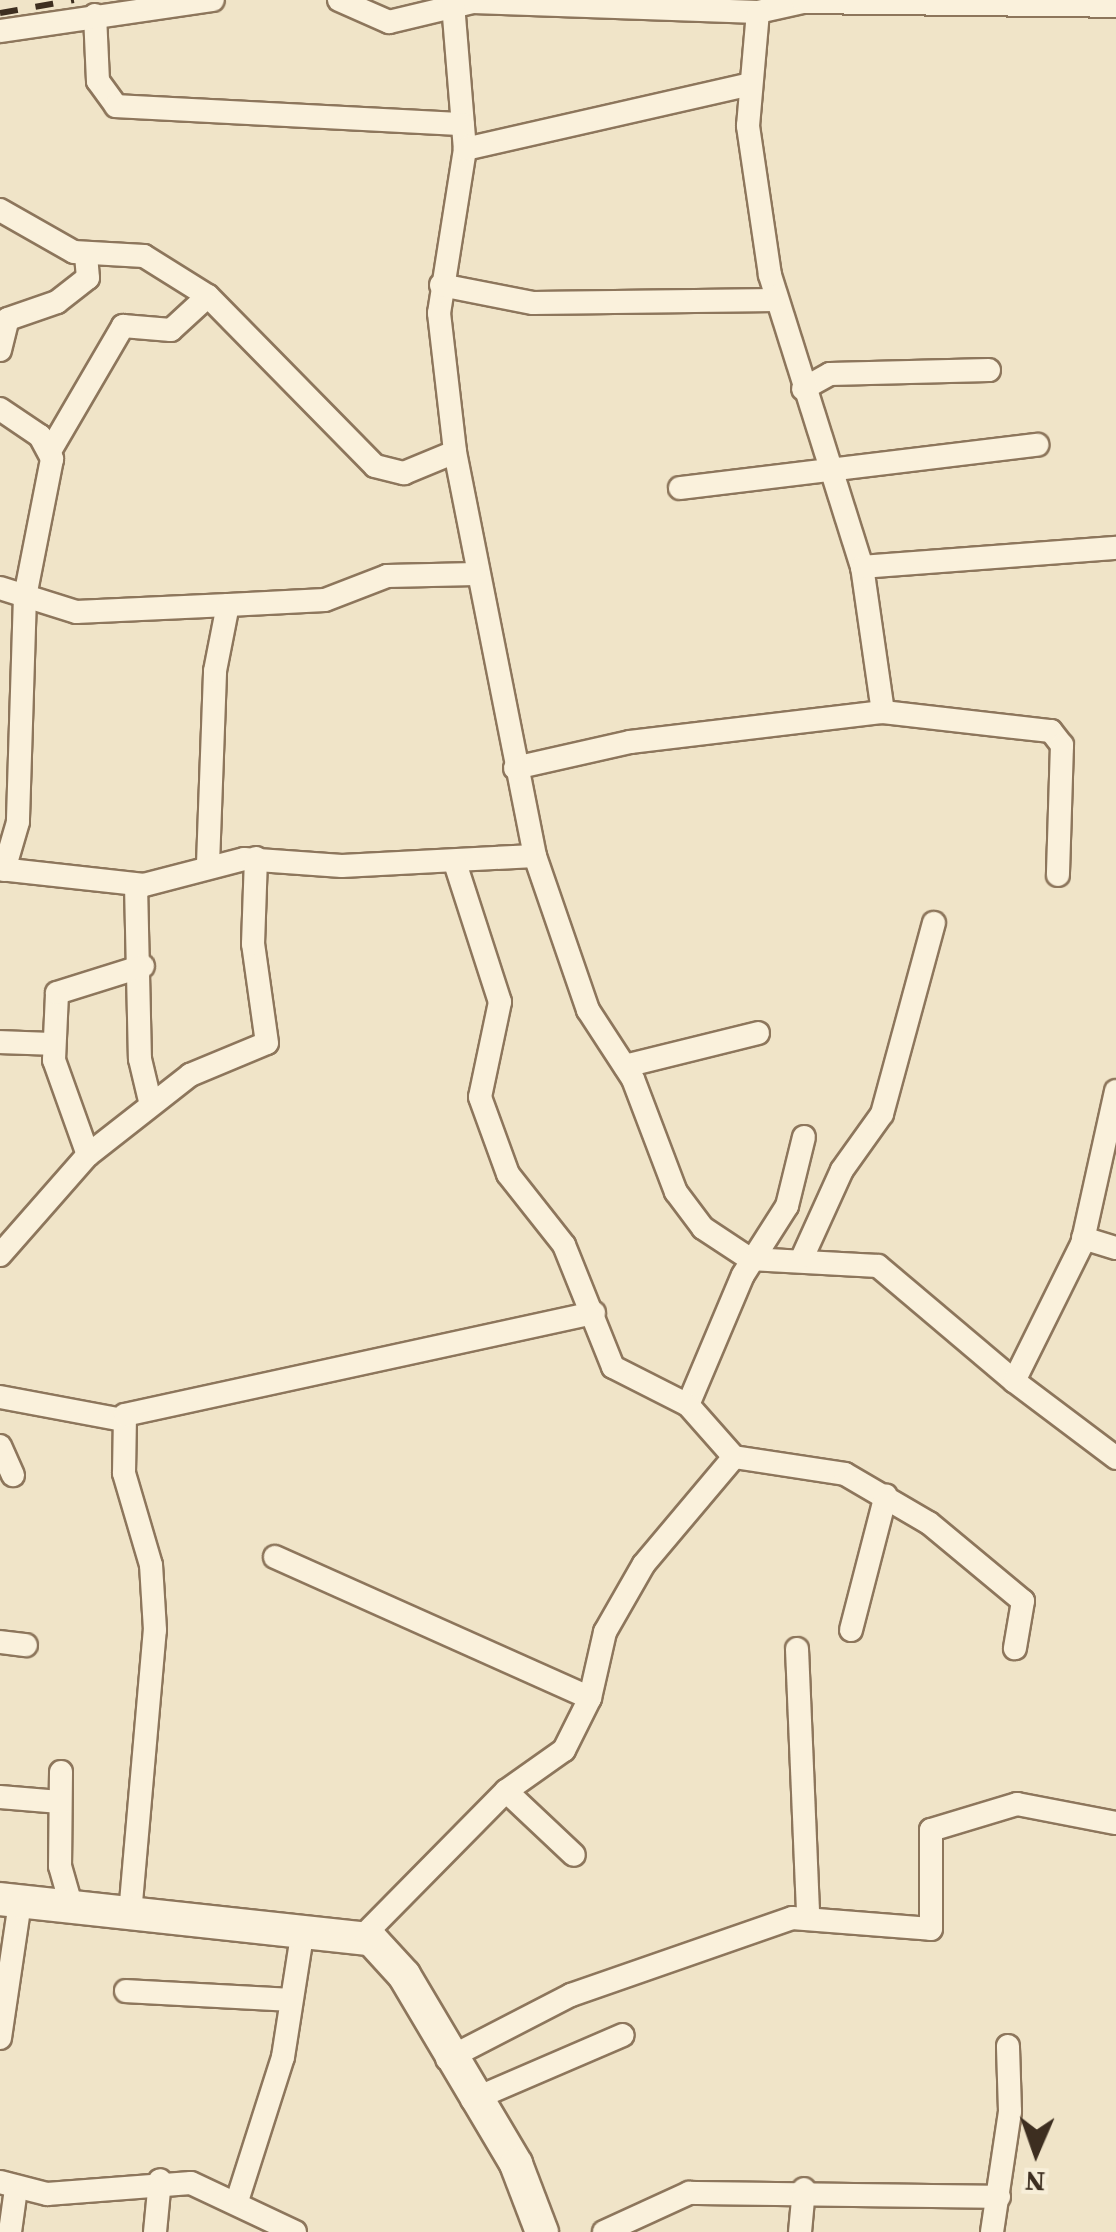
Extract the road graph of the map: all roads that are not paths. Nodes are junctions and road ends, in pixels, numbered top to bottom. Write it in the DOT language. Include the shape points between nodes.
graph roads {
  1 [pos="213,0"];
  2 [pos="339,0"];
  3 [pos="452,4"];
  4 [pos="1116,6"];
  5 [pos="758,12"];
  6 [pos="94,15"];
  7 [pos="0,31"];
  8 [pos="747,85"];
  9 [pos="464,124"];
  10 [pos="464,148"];
  11 [pos="0,210"];
  12 [pos="86,252"];
  13 [pos="441,286"];
  14 [pos="208,296"];
  15 [pos="776,300"];
  16 [pos="0,350"];
  17 [pos="990,370"];
  18 [pos="803,389"];
  19 [pos="0,410"];
  20 [pos="1036,445"];
  21 [pos="50,451"];
  22 [pos="455,452"];
  23 [pos="832,464"];
  24 [pos="680,488"];
  25 [pos="1116,548"];
  26 [pos="862,566"];
  27 [pos="476,574"];
  28 [pos="0,588"];
  29 [pos="25,596"];
  30 [pos="228,605"];
  31 [pos="883,712"];
  32 [pos="515,768"];
  33 [pos="9,782"];
  34 [pos="535,856"];
  35 [pos="256,858"];
  36 [pos="455,863"];
  37 [pos="208,864"];
  38 [pos="2,870"];
  39 [pos="1058,875"];
  40 [pos="136,885"];
  41 [pos="934,923"];
  42 [pos="142,966"];
  43 [pos="758,1033"];
  44 [pos="0,1042"];
  45 [pos="54,1044"];
  46 [pos="625,1066"];
  47 [pos="1116,1091"];
  48 [pos="151,1105"];
  49 [pos="804,1137"];
  50 [pos="88,1155"];
  51 [pos="1083,1238"];
  52 [pos="1116,1248"];
  53 [pos="0,1255"];
  54 [pos="803,1256"];
  55 [pos="755,1259"];
  56 [pos="594,1312"];
  57 [pos="1014,1381"];
  58 [pos="0,1397"];
  59 [pos="688,1405"];
  60 [pos="122,1420"];
  61 [pos="0,1446"];
  62 [pos="734,1457"];
  63 [pos="1116,1458"];
  64 [pos="13,1475"];
  65 [pos="886,1496"];
  66 [pos="276,1557"];
  67 [pos="851,1630"];
  68 [pos="0,1642"];
  69 [pos="26,1645"];
  70 [pos="1015,1648"];
  71 [pos="797,1650"];
  72 [pos="590,1698"];
  73 [pos="61,1772"];
  74 [pos="506,1791"];
  75 [pos="0,1797"];
  76 [pos="60,1802"];
  77 [pos="1116,1823"];
  78 [pos="574,1856"];
  79 [pos="10,1900"];
  80 [pos="72,1908"];
  81 [pos="130,1914"];
  82 [pos="808,1915"];
  83 [pos="303,1930"];
  84 [pos="363,1936"];
  85 [pos="126,1991"];
  86 [pos="291,2000"];
  87 [pos="623,2035"];
  88 [pos="0,2038"];
  89 [pos="1008,2046"];
  90 [pos="446,2059"];
  91 [pos="472,2100"];
  92 [pos="160,2180"];
  93 [pos="8,2186"];
  94 [pos="804,2189"];
  95 [pos="999,2197"];
  96 [pos="238,2198"];
  97 [pos="10,2232"];
  98 [pos="155,2232"];
  99 [pos="294,2232"];
  100 [pos="542,2232"];
  101 [pos="604,2232"];
  102 [pos="800,2232"];
  103 [pos="992,2232"];
  1 -- 6 [label="street"];
  2 -- 3 [label="street" via="389,22"];
  3 -- 5 [label="street"];
  3 -- 9 [label="street"];
  4 -- 5 [label="street" via="803,2"];
  5 -- 8 [label="street"];
  6 -- 7 [label="street"];
  6 -- 9 [label="street" via="98,81 116,106"];
  8 -- 10 [label="street"];
  8 -- 15 [label="street"];
  9 -- 10 [label="street"];
  10 -- 13 [label="street"];
  11 -- 12 [label="street"];
  12 -- 14 [label="street" via="144,256"];
  12 -- 16 [label="street" via="88,278 57,302 8,319"];
  13 -- 15 [label="street" via="533,303"];
  13 -- 22 [label="street"];
  14 -- 21 [label="street" via="172,330 123,326"];
  14 -- 22 [label="street" via="375,466 404,473"];
  15 -- 18 [label="street"];
  17 -- 18 [label="street" via="830,374"];
  18 -- 23 [label="street"];
  19 -- 21 [label="street"];
  20 -- 23 [label="street"];
  21 -- 29 [label="street"];
  22 -- 27 [label="street"];
  23 -- 24 [label="street"];
  23 -- 26 [label="street"];
  25 -- 26 [label="street"];
  26 -- 31 [label="street"];
  27 -- 30 [label="street" via="387,576 314,602"];
  27 -- 32 [label="street"];
  28 -- 29 [label="street"];
  29 -- 30 [label="street" via="76,612"];
  29 -- 33 [label="street"];
  30 -- 37 [label="street"];
  31 -- 32 [label="street" via="630,742"];
  31 -- 39 [label="street" via="944,714 1060,738"];
  32 -- 34 [label="street"];
  33 -- 38 [label="street"];
  34 -- 36 [label="street"];
  34 -- 46 [label="street" via="588,1010"];
  35 -- 36 [label="street"];
  35 -- 37 [label="street"];
  35 -- 48 [label="street" via="252,944 269,1039 190,1075"];
  36 -- 56 [label="street" via="500,1002 480,1102 508,1174 564,1245"];
  37 -- 40 [label="street"];
  38 -- 40 [label="street"];
  40 -- 42 [label="street"];
  41 -- 54 [label="street" via="882,1114 842,1170"];
  42 -- 45 [label="street" via="57,993"];
  42 -- 48 [label="street" via="140,1059"];
  43 -- 46 [label="street"];
  44 -- 45 [label="street"];
  45 -- 50 [label="street" via="62,1096"];
  46 -- 55 [label="street" via="686,1208"];
  47 -- 51 [label="street"];
  48 -- 50 [label="street"];
  49 -- 55 [label="street" via="787,1206"];
  50 -- 53 [label="street"];
  51 -- 52 [label="street"];
  51 -- 57 [label="street"];
  54 -- 55 [label="street"];
  54 -- 57 [label="street" via="878,1266"];
  55 -- 59 [label="street"];
  56 -- 59 [label="street" via="613,1367"];
  56 -- 60 [label="street"];
  57 -- 63 [label="street"];
  58 -- 60 [label="street"];
  59 -- 62 [label="street"];
  60 -- 81 [label="street" via="155,1630"];
  61 -- 64 [label="street"];
  62 -- 65 [label="street" via="822,1468"];
  62 -- 72 [label="street" via="644,1564 606,1632"];
  65 -- 67 [label="street"];
  65 -- 70 [label="street" via="1022,1601"];
  66 -- 72 [label="street"];
  68 -- 69 [label="street"];
  71 -- 82 [label="street"];
  72 -- 74 [label="street" via="564,1750"];
  73 -- 76 [label="street"];
  74 -- 78 [label="street"];
  74 -- 84 [label="street"];
  75 -- 76 [label="street"];
  76 -- 80 [label="street" via="60,1866"];
  77 -- 82 [label="street" via="1017,1804 931,1830 931,1929"];
  79 -- 80 [label="street"];
  79 -- 88 [label="street"];
  80 -- 81 [label="street"];
  81 -- 83 [label="street"];
  82 -- 90 [label="street" via="571,1994"];
  83 -- 84 [label="street"];
  83 -- 86 [label="street"];
  84 -- 90 [label="street" via="404,1975"];
  85 -- 86 [label="street"];
  86 -- 96 [label="street" via="275,2089"];
  87 -- 91 [label="street"];
  89 -- 95 [label="street"];
  90 -- 91 [label="street"];
  91 -- 100 [label="street" via="516,2164"];
  92 -- 93 [label="street"];
  92 -- 96 [label="street"];
  92 -- 98 [label="street"];
  93 -- 97 [label="street"];
  94 -- 95 [label="street"];
  94 -- 101 [label="street" via="675,2196"];
  94 -- 102 [label="street"];
  95 -- 103 [label="street"];
  96 -- 99 [label="street"];
}
